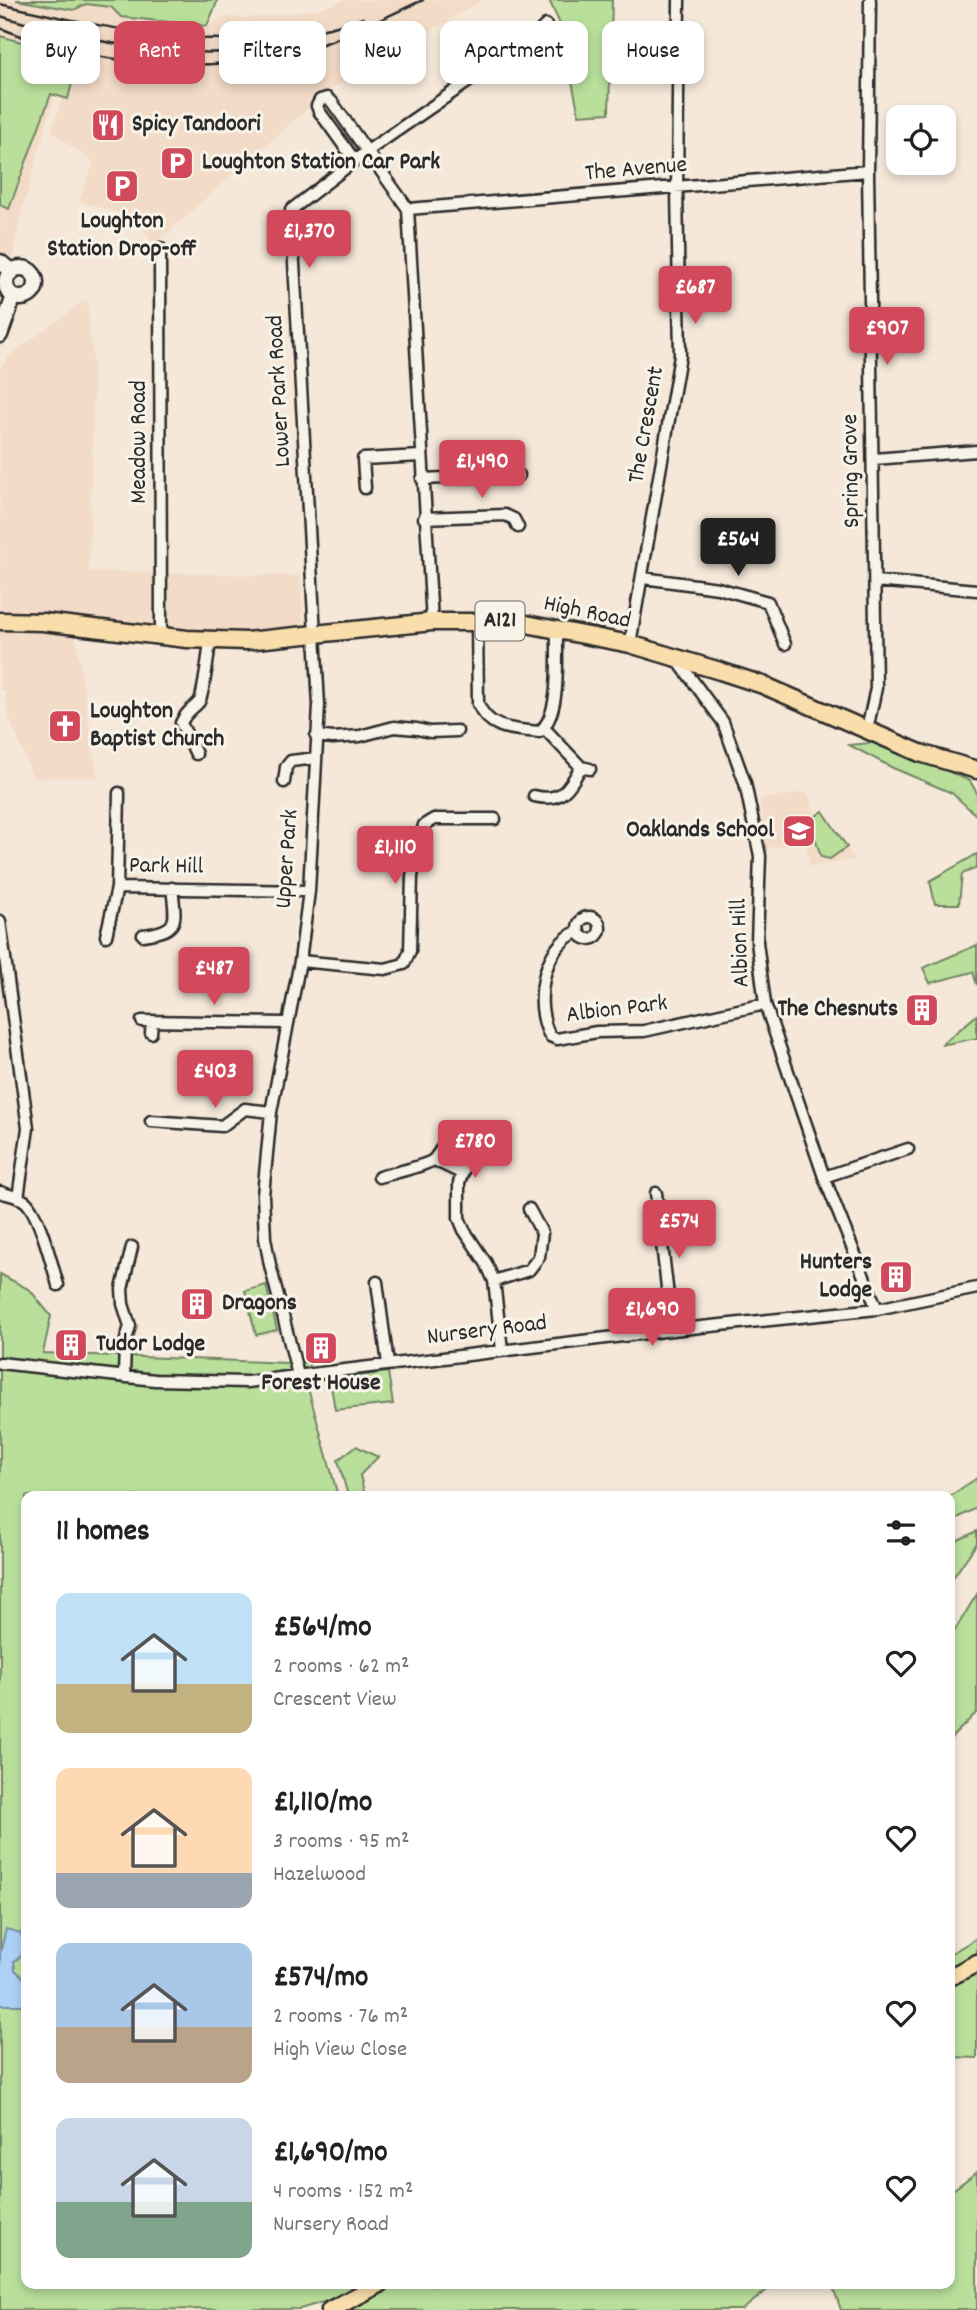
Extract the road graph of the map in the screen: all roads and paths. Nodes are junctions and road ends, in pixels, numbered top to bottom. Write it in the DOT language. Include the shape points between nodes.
graph roads {
  1 [pos="679,0"];
  2 [pos="870,0"];
  3 [pos="465,84"];
  4 [pos="366,152"];
  5 [pos="355,161"];
  6 [pos="868,172"];
  7 [pos="677,189"];
  8 [pos="408,209"];
  9 [pos="160,248"];
  10 [pos="0,262"];
  11 [pos="12,272"];
  12 [pos="8,305"];
  13 [pos="0,335"];
  14 [pos="977,452"];
  15 [pos="421,456"];
  16 [pos="874,460"];
  17 [pos="519,475"];
  18 [pos="422,479"];
  19 [pos="365,488"];
  20 [pos="424,518"];
  21 [pos="518,527"];
  22 [pos="643,578"];
  23 [pos="874,581"];
  24 [pos="977,590"];
  25 [pos="0,621"];
  26 [pos="477,621"];
  27 [pos="432,622"];
  28 [pos="557,629"];
  29 [pos="314,633"];
  30 [pos="161,636"];
  31 [pos="210,641"];
  32 [pos="630,644"];
  33 [pos="785,644"];
  34 [pos="679,659"];
  35 [pos="544,729"];
  36 [pos="867,730"];
  37 [pos="457,731"];
  38 [pos="316,736"];
  39 [pos="196,754"];
  40 [pos="316,758"];
  41 [pos="977,770"];
  42 [pos="284,782"];
  43 [pos="119,793"];
  44 [pos="534,796"];
  45 [pos="495,818"];
  46 [pos="117,888"];
  47 [pos="172,888"];
  48 [pos="309,891"];
  49 [pos="0,921"];
  50 [pos="579,932"];
  51 [pos="143,935"];
  52 [pos="106,936"];
  53 [pos="300,961"];
  54 [pos="765,1004"];
  55 [pos="286,1023"];
  56 [pos="148,1025"];
  57 [pos="271,1112"];
  58 [pos="151,1121"];
  59 [pos="908,1149"];
  60 [pos="434,1160"];
  61 [pos="461,1173"];
  62 [pos="379,1177"];
  63 [pos="824,1177"];
  64 [pos="0,1192"];
  65 [pos="656,1193"];
  66 [pos="18,1198"];
  67 [pos="529,1209"];
  68 [pos="132,1247"];
  69 [pos="377,1282"];
  70 [pos="494,1282"];
  71 [pos="58,1284"];
  72 [pos="977,1288"];
  73 [pos="877,1309"];
  74 [pos="672,1330"];
  75 [pos="502,1350"];
  76 [pos="0,1363"];
  77 [pos="388,1364"];
  78 [pos="299,1375"];
  79 [pos="124,1377"];
  80 [pos="977,1963"];
  81 [pos="955,1975"];
  82 [pos="370,2289"];
  83 [pos="330,2310"];
  1 -- 7 [label="street, The Crescent"];
  2 -- 6 [label="street, Spring Grove"];
  3 -- 4 [label="street, Lower Park Road"];
  4 -- 5 [label="street, Lower Park Road"];
  4 -- 5 [label="street" via="332,102 320,100 319,111"];
  4 -- 8 [label="street"];
  5 -- 29 [label="street, Lower Park Road" via="290,210"];
  6 -- 7 [label="street, The Avenue"];
  6 -- 16 [label="street, Spring Grove"];
  7 -- 8 [label="street, The Avenue"];
  7 -- 22 [label="street, The Crescent" via="680,356"];
  8 -- 15 [label="street"];
  9 -- 30 [label="street, Meadow Road"];
  10 -- 11 [label="street"];
  11 -- 12 [label="street" via="7,282"];
  11 -- 12 [label="street" via="30,271 36,286 30,295"];
  12 -- 13 [label="street"];
  14 -- 16 [label="street"];
  15 -- 18 [label="street"];
  15 -- 19 [label="street" via="363,459"];
  16 -- 23 [label="street, Spring Grove"];
  17 -- 18 [label="street"];
  18 -- 20 [label="street"];
  20 -- 21 [label="street" via="505,515"];
  20 -- 27 [label="street"];
  22 -- 32 [label="street, The Crescent"];
  22 -- 33 [label="street" via="718,588 768,602"];
  23 -- 24 [label="street"];
  23 -- 36 [label="street, Spring Grove" via="876,688"];
  25 -- 30 [label="main road, High Road / A121"];
  26 -- 27 [label="main road, High Road / A121"];
  26 -- 28 [label="main road, High Road / A121"];
  26 -- 35 [label="street" via="478,704 483,715 506,728"];
  27 -- 29 [label="main road, High Road / A121"];
  28 -- 32 [label="main road, High Road / A121"];
  28 -- 35 [label="street" via="555,705"];
  29 -- 31 [label="main road, High Road / A121"];
  29 -- 38 [label="street, Upper Park" via="319,705"];
  30 -- 31 [label="main road, High Road / A121"];
  31 -- 39 [label="street" via="203,695 181,723"];
  32 -- 34 [label="main road, High Road / A121"];
  34 -- 36 [label="main road, High Road / A121" via="764,685"];
  34 -- 54 [label="street, Albion Hill" via="723,722 746,783 760,856 757,942"];
  35 -- 44 [label="street" via="586,768 567,790 548,800"];
  36 -- 41 [label="main road, High Road / A121" via="920,753"];
  37 -- 38 [label="street" via="430,733 394,727 360,736"];
  38 -- 40 [label="street, Upper Park"];
  40 -- 42 [label="street" via="291,761"];
  40 -- 48 [label="street, Upper Park"];
  43 -- 46 [label="street, Park Hill"];
  45 -- 53 [label="street" via="434,819 425,825 412,876 410,951 404,964 385,969"];
  46 -- 47 [label="street, Park Hill"];
  46 -- 52 [label="street"];
  47 -- 48 [label="street, Park Hill"];
  47 -- 51 [label="street" via="174,920 170,928"];
  48 -- 53 [label="street, Upper Park"];
  49 -- 66 [label="street" via="28,1128"];
  50 -- 54 [label="street, Albion Park" via="549,960 542,1005 545,1027 557,1039 644,1031"];
  53 -- 55 [label="street, Upper Park"];
  54 -- 63 [label="street, Albion Hill"];
  55 -- 56 [label="street"];
  55 -- 57 [label="street, Upper Park"];
  57 -- 58 [label="street" via="245,1110 222,1126"];
  57 -- 78 [label="street, Upper Park" via="263,1195 265,1238"];
  59 -- 63 [label="street"];
  60 -- 61 [label="street"];
  60 -- 61 [label="street" via="453,1136 467,1135 471,1150"];
  60 -- 62 [label="street"];
  61 -- 70 [label="street" via="459,1218"];
  63 -- 73 [label="street, Albion Hill"];
  64 -- 66 [label="street"];
  65 -- 74 [label="street"];
  66 -- 71 [label="street" via="27,1203 41,1232"];
  67 -- 70 [label="street" via="542,1233 539,1257 529,1270"];
  68 -- 79 [label="street" via="122,1289 130,1326"];
  69 -- 77 [label="street"];
  70 -- 75 [label="street"];
  72 -- 73 [label="street, Nursery Road"];
  73 -- 74 [label="street, Nursery Road"];
  74 -- 75 [label="street, Nursery Road"];
  75 -- 77 [label="street, Nursery Road"];
  76 -- 79 [label="street, Nursery Road"];
  77 -- 78 [label="street, Nursery Road"];
  78 -- 79 [label="street, Nursery Road" via="247,1381"];
  80 -- 81 [label="main road"];
  82 -- 83 [label="main road"];
}
